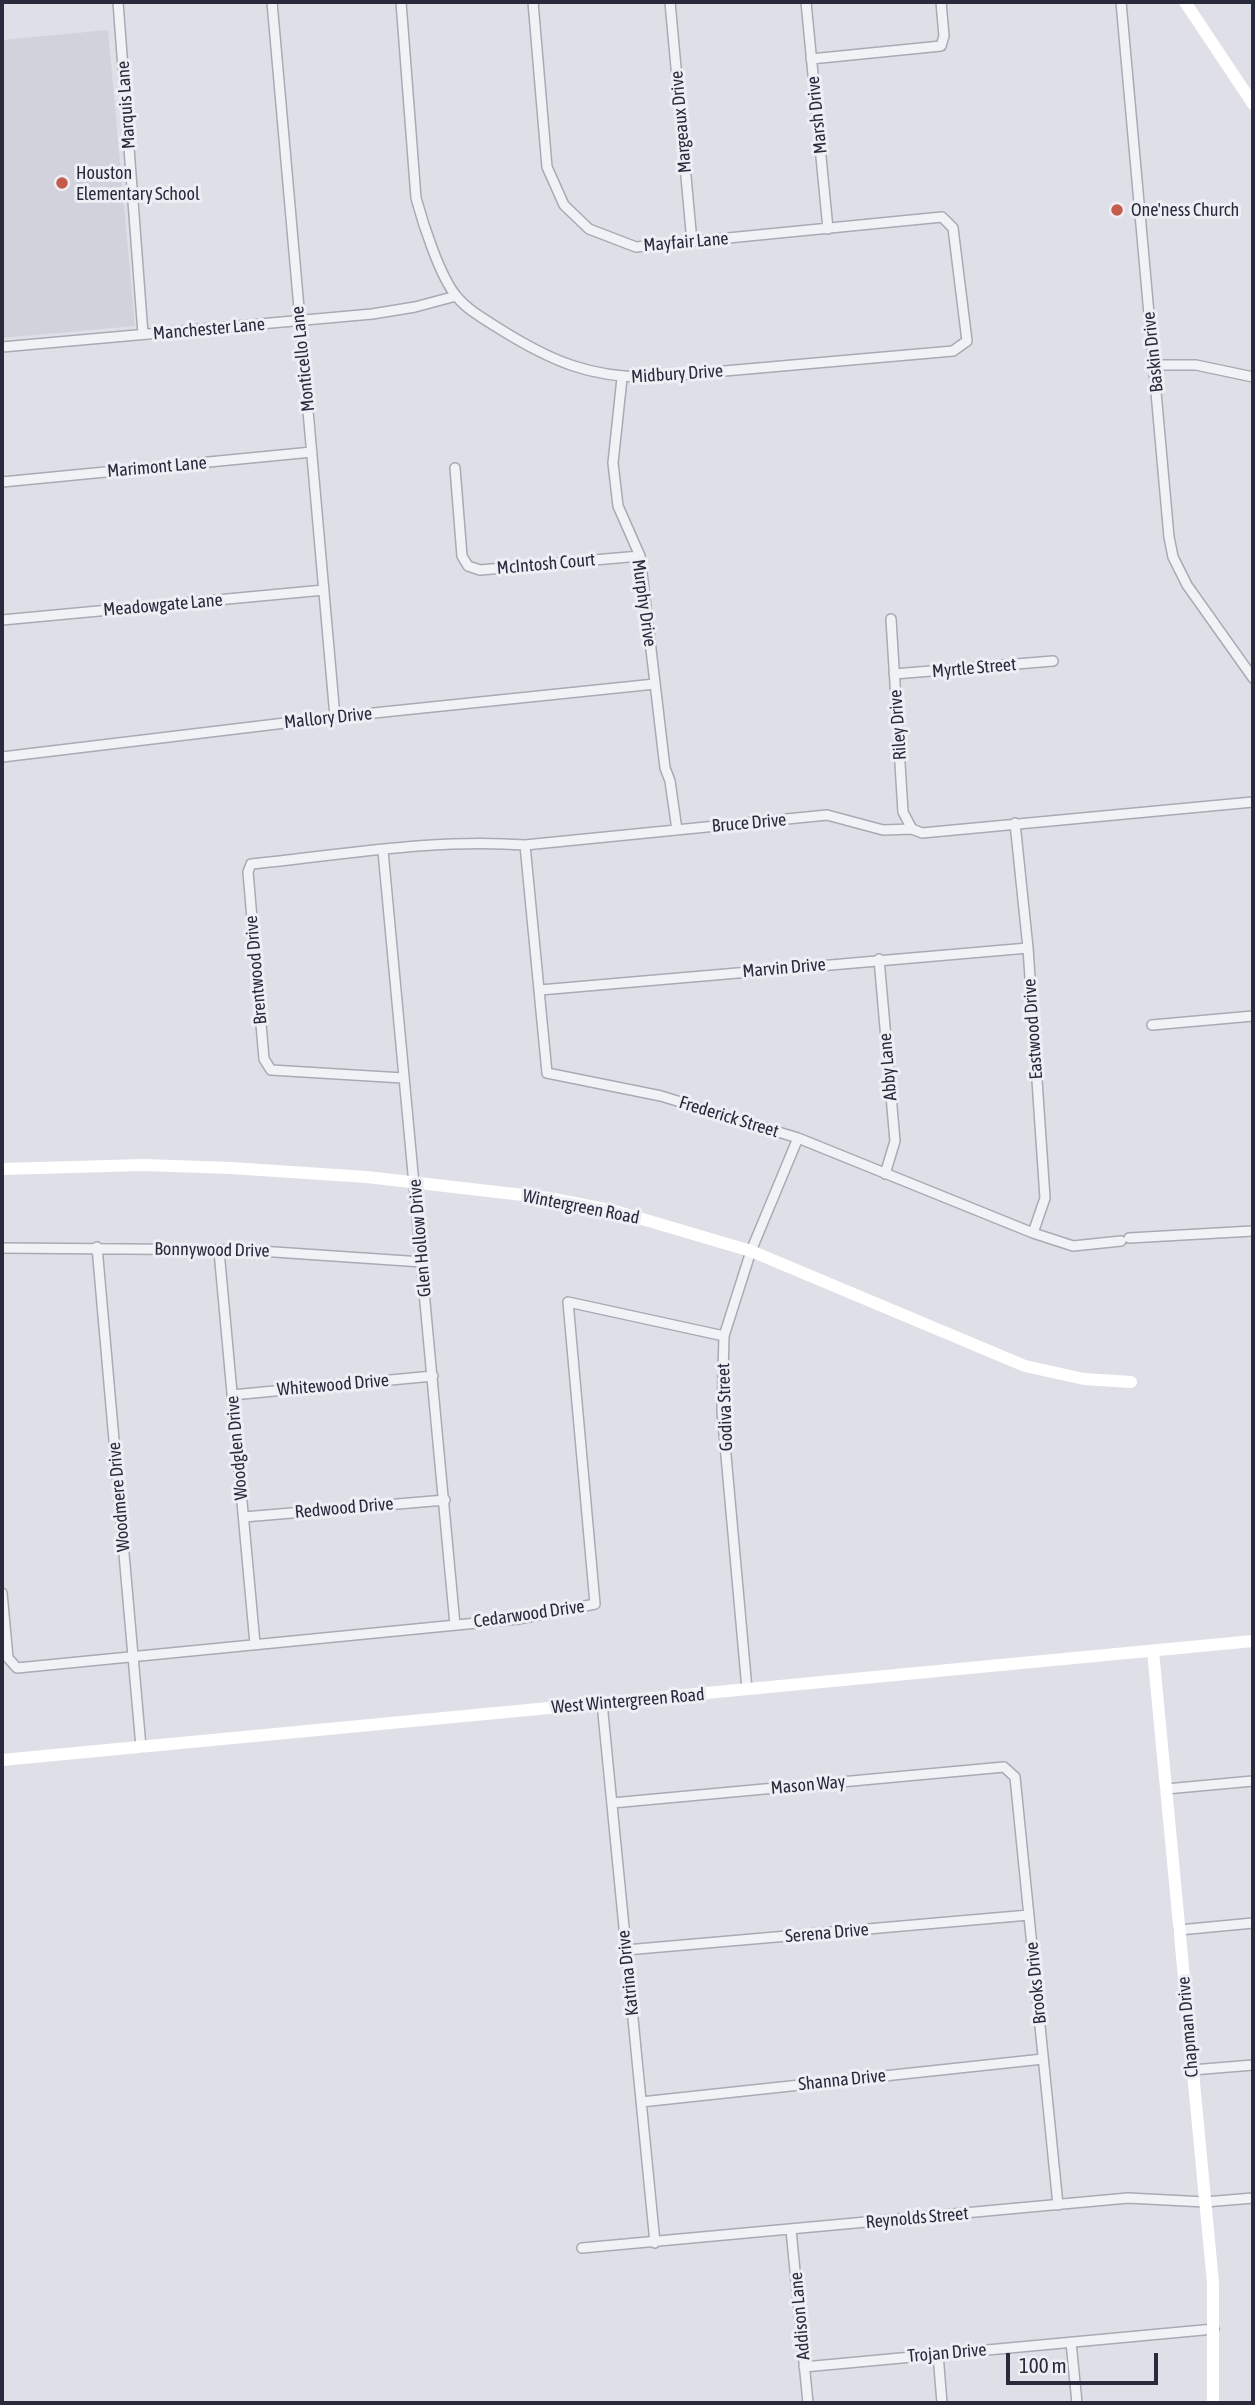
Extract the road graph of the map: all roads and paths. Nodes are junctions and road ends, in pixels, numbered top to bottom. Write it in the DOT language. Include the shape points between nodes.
graph roads {
  1 [pos="118,2"];
  2 [pos="272,2"];
  3 [pos="401,2"];
  4 [pos="533,2"];
  5 [pos="670,2"];
  6 [pos="806,2"];
  7 [pos="941,2"];
  8 [pos="1121,2"];
  9 [pos="1185,2"];
  10 [pos="811,59"];
  11 [pos="1253,104"];
  12 [pos="828,229"];
  13 [pos="692,242"];
  14 [pos="456,296"];
  15 [pos="299,321"];
  16 [pos="143,334"];
  17 [pos="967,341"];
  18 [pos="2,347"];
  19 [pos="1155,365"];
  20 [pos="1253,377"];
  21 [pos="622,378"];
  22 [pos="312,452"];
  23 [pos="455,468"];
  24 [pos="2,482"];
  25 [pos="640,556"];
  26 [pos="324,590"];
  27 [pos="891,619"];
  28 [pos="2,620"];
  29 [pos="1053,661"];
  30 [pos="894,674"];
  31 [pos="1253,678"];
  32 [pos="655,684"];
  33 [pos="335,717"];
  34 [pos="2,757"];
  35 [pos="1253,802"];
  36 [pos="1015,823"];
  37 [pos="912,829"];
  38 [pos="677,830"];
  39 [pos="524,845"];
  40 [pos="383,851"];
  41 [pos="248,872"];
  42 [pos="1028,948"];
  43 [pos="879,959"];
  44 [pos="540,990"];
  45 [pos="1253,1016"];
  46 [pos="1152,1025"];
  47 [pos="403,1078"];
  48 [pos="798,1138"];
  49 [pos="2,1169"];
  50 [pos="885,1174"];
  51 [pos="415,1183"];
  52 [pos="1253,1231"];
  53 [pos="1033,1233"];
  54 [pos="97,1247"];
  55 [pos="2,1248"];
  56 [pos="219,1251"];
  57 [pos="751,1251"];
  58 [pos="422,1262"];
  59 [pos="724,1336"];
  60 [pos="433,1376"];
  61 [pos="1131,1382"];
  62 [pos="232,1395"];
  63 [pos="444,1500"];
  64 [pos="244,1517"];
  65 [pos="2,1593"];
  66 [pos="455,1625"];
  67 [pos="1253,1641"];
  68 [pos="255,1644"];
  69 [pos="1153,1651"];
  70 [pos="133,1657"];
  71 [pos="747,1689"];
  72 [pos="602,1703"];
  73 [pos="141,1747"];
  74 [pos="2,1760"];
  75 [pos="1004,1767"];
  76 [pos="1253,1781"];
  77 [pos="1166,1789"];
  78 [pos="612,1803"];
  79 [pos="1029,1915"];
  80 [pos="1253,1923"];
  81 [pos="1179,1930"];
  82 [pos="626,1950"];
  83 [pos="1043,2059"];
  84 [pos="1253,2065"];
  85 [pos="1192,2070"];
  86 [pos="641,2102"];
  87 [pos="1253,2198"];
  88 [pos="1205,2202"];
  89 [pos="1058,2205"];
  90 [pos="791,2230"];
  91 [pos="655,2243"];
  92 [pos="582,2248"];
  93 [pos="1214,2329"];
  94 [pos="1071,2342"];
  95 [pos="938,2354"];
  96 [pos="804,2367"];
  97 [pos="808,2403"];
  98 [pos="942,2403"];
  99 [pos="1077,2403"];
  100 [pos="1213,2403"];
  1 -- 16 [label="street, Marquis Lane"];
  2 -- 15 [label="street, Monticello Lane"];
  3 -- 14 [label="street, Midbury Drive" via="416,198"];
  4 -- 13 [label="street, Mayfair Lane" via="547,167 564,205 590,229 636,247"];
  5 -- 13 [label="street, Margeaux Drive"];
  6 -- 10 [label="street, Marsh Drive"];
  7 -- 10 [label="street" via="941,46"];
  8 -- 19 [label="street, Baskin Drive"];
  9 -- 11 [label="street"];
  10 -- 12 [label="street, Marsh Drive"];
  12 -- 13 [label="street, Mayfair Lane"];
  12 -- 17 [label="street, Mayfair Lane" via="942,218 953,228"];
  14 -- 15 [label="street, Manchester Lane" via="372,314"];
  14 -- 21 [label="street, Midbury Drive" via="521,343 575,368"];
  15 -- 16 [label="street, Manchester Lane"];
  15 -- 22 [label="street, Monticello Lane"];
  16 -- 18 [label="street, Manchester Lane"];
  17 -- 21 [label="street, Midbury Drive" via="953,351"];
  19 -- 20 [label="street" via="1205,366"];
  19 -- 31 [label="street, Baskin Drive" via="1173,557 1187,585"];
  21 -- 25 [label="street, Murphy Drive" via="613,463 618,506"];
  22 -- 24 [label="street, Marimont Lane"];
  22 -- 26 [label="street, Monticello Lane"];
  23 -- 25 [label="street, McIntosh Court" via="462,556 468,566 480,570"];
  25 -- 32 [label="street, Murphy Drive"];
  26 -- 28 [label="street, Meadowgate Lane"];
  26 -- 33 [label="street, Monticello Lane"];
  27 -- 30 [label="street, Riley Drive"];
  29 -- 30 [label="street, Myrtle Street"];
  30 -- 37 [label="street, Riley Drive" via="903,812"];
  32 -- 33 [label="street, Mallory Drive"];
  32 -- 38 [label="street, Murphy Drive"];
  33 -- 34 [label="street, Mallory Drive"];
  35 -- 36 [label="street, Bruce Drive"];
  36 -- 37 [label="street, Bruce Drive" via="922,833"];
  36 -- 42 [label="street, Eastwood Drive"];
  37 -- 38 [label="street, Bruce Drive" via="883,830 827,815"];
  38 -- 39 [label="street, Bruce Drive"];
  39 -- 40 [label="street, Bruce Drive" via="486,842"];
  39 -- 44 [label="street, Frederick Street"];
  40 -- 41 [label="street, Bruce Drive" via="251,864"];
  40 -- 47 [label="street, Glen Hollow Drive"];
  41 -- 47 [label="street, Brentwood Drive" via="267,1067"];
  42 -- 43 [label="street, Marvin Drive"];
  42 -- 53 [label="street, Eastwood Drive" via="1045,1198"];
  43 -- 44 [label="street, Marvin Drive"];
  43 -- 50 [label="street, Abby Lane" via="895,1141"];
  44 -- 48 [label="street, Frederick Street" via="547,1073 661,1096"];
  45 -- 46 [label="street"];
  47 -- 51 [label="street, Glen Hollow Drive"];
  48 -- 50 [label="street, Frederick Street"];
  48 -- 57 [label="street, Godiva Street"];
  49 -- 51 [label="street, Wintergreen Road" via="181,1166"];
  50 -- 53 [label="street, Frederick Street"];
  51 -- 57 [label="street, Wintergreen Road" via="549,1198 615,1211"];
  51 -- 58 [label="street, Glen Hollow Drive"];
  52 -- 53 [label="street, Frederick Street" via="1073,1246"];
  54 -- 55 [label="street, Bonnywood Drive"];
  54 -- 56 [label="street, Bonnywood Drive"];
  54 -- 70 [label="street, Woodmere Drive"];
  56 -- 58 [label="street, Bonnywood Drive"];
  56 -- 62 [label="street, Woodglen Drive"];
  57 -- 59 [label="street, Godiva Street"];
  57 -- 61 [label="street, Wintergreen Road" via="1025,1366 1084,1379"];
  58 -- 60 [label="street, Glen Hollow Drive"];
  59 -- 66 [label="street, Cedarwood Drive" via="568,1303 595,1604"];
  59 -- 71 [label="street, Godiva Street" via="722,1411"];
  60 -- 62 [label="street, Whitewood Drive"];
  60 -- 63 [label="street, Glen Hollow Drive"];
  62 -- 64 [label="street, Woodglen Drive"];
  63 -- 64 [label="street, Redwood Drive"];
  63 -- 66 [label="street, Glen Hollow Drive"];
  64 -- 68 [label="street, Woodglen Drive"];
  65 -- 70 [label="street, Cedarwood Drive" via="8,1658 17,1668"];
  66 -- 68 [label="street, Cedarwood Drive"];
  67 -- 69 [label="street, West Wintergreen Road"];
  68 -- 70 [label="street, Cedarwood Drive"];
  69 -- 71 [label="street, West Wintergreen Road"];
  69 -- 77 [label="street, Chapman Drive"];
  70 -- 73 [label="street, Woodmere Drive"];
  71 -- 72 [label="street, West Wintergreen Road"];
  72 -- 73 [label="street, West Wintergreen Road"];
  72 -- 78 [label="street, Katrina Drive"];
  73 -- 74 [label="street, West Wintergreen Road"];
  75 -- 78 [label="street, Mason Way"];
  75 -- 79 [label="street, Brooks Drive" via="1015,1777"];
  76 -- 77 [label="street"];
  77 -- 81 [label="street, Chapman Drive"];
  78 -- 82 [label="street, Katrina Drive"];
  79 -- 82 [label="street, Serena Drive"];
  79 -- 83 [label="street, Brooks Drive"];
  80 -- 81 [label="street"];
  81 -- 85 [label="street, Chapman Drive"];
  82 -- 86 [label="street, Katrina Drive"];
  83 -- 86 [label="street, Shanna Drive"];
  83 -- 89 [label="street, Brooks Drive"];
  84 -- 85 [label="street"];
  85 -- 88 [label="street, Chapman Drive"];
  86 -- 91 [label="street, Katrina Drive"];
  87 -- 88 [label="street, Reynolds Street"];
  88 -- 89 [label="street, Reynolds Street" via="1128,2198"];
  88 -- 93 [label="street, Chapman Drive"];
  89 -- 90 [label="street, Reynolds Street"];
  90 -- 91 [label="street, Reynolds Street"];
  90 -- 96 [label="street, Addison Lane"];
  91 -- 92 [label="street, Reynolds Street"];
  93 -- 94 [label="street, Trojan Drive"];
  93 -- 100 [label="street, Chapman Drive"];
  94 -- 95 [label="street, Trojan Drive"];
  94 -- 99 [label="street"];
  95 -- 96 [label="street, Trojan Drive"];
  95 -- 98 [label="street"];
  96 -- 97 [label="street, Addison Lane"];
}
